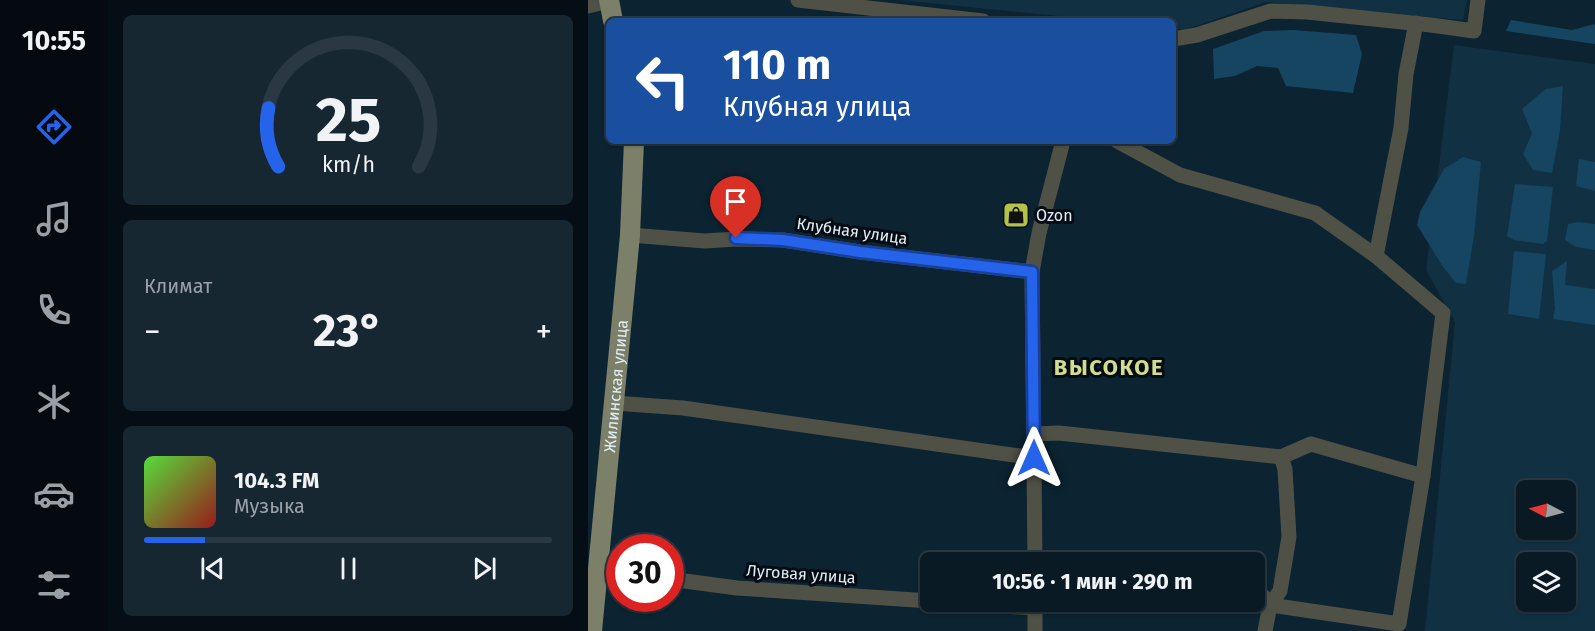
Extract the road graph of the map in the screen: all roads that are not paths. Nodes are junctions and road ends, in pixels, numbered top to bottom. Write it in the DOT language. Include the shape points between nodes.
graph roads {
  1 [pos="798,0"];
  2 [pos="1479,0"];
  3 [pos="609,1"];
  4 [pos="588,6"];
  5 [pos="612,18"];
  6 [pos="957,18"];
  7 [pos="1416,23"];
  8 [pos="1176,38"];
  9 [pos="634,144"];
  10 [pos="1062,144"];
  11 [pos="1123,144"];
  12 [pos="630,235"];
  13 [pos="1376,256"];
  14 [pos="1032,272"];
  15 [pos="614,403"];
  16 [pos="1034,434"];
  17 [pos="1034,458"];
  18 [pos="1281,458"];
  19 [pos="1423,476"];
  20 [pos="1035,552"];
  21 [pos="594,577"];
  22 [pos="684,581"];
  23 [pos="1265,599"];
  24 [pos="920,600"];
  25 [pos="1270,605"];
  26 [pos="1035,612"];
  27 [pos="1399,627"];
  28 [pos="592,631"];
  29 [pos="1035,631"];
  30 [pos="1265,631"];
  1 -- 6 [label="street"];
  2 -- 7 [label="street" via="1474,31"];
  3 -- 4 [label="street"];
  3 -- 5 [label="main road"];
  7 -- 8 [label="street" via="1271,11"];
  7 -- 13 [label="street"];
  9 -- 12 [label="main road, Жилинская улица"];
  10 -- 14 [label="street"];
  11 -- 13 [label="street" via="1180,175 1315,213"];
  12 -- 14 [label="street, Клубная улица" via="705,241 783,240"];
  12 -- 15 [label="main road, Жилинская улица"];
  13 -- 19 [label="street" via="1443,313"];
  14 -- 16 [label="street"];
  15 -- 17 [label="street" via="683,408"];
  15 -- 21 [label="main road, Жилинская улица"];
  16 -- 17 [label="street"];
  16 -- 18 [label="street" via="1059,433"];
  17 -- 20 [label="street"];
  18 -- 19 [label="street" via="1311,444"];
  18 -- 25 [label="street" via="1289,537 1280,591"];
  19 -- 27 [label="street"];
  21 -- 28 [label="main road, Жилинская улица"];
  22 -- 24 [label="street, Луговая улица"];
  23 -- 25 [label="street"];
  25 -- 27 [label="street"];
  25 -- 30 [label="street"];
  26 -- 29 [label="street"];
}
